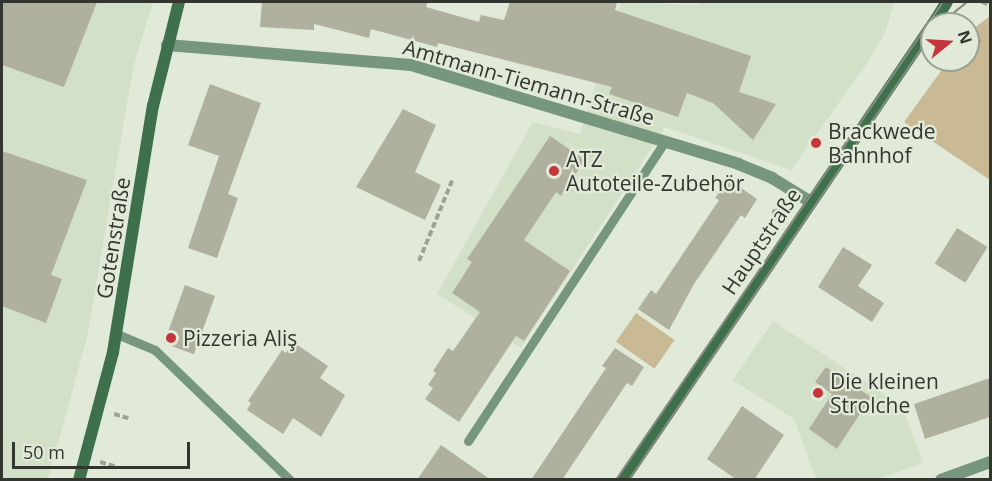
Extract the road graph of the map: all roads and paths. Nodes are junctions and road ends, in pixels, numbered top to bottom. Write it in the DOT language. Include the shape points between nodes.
graph roads {
  1 [pos="179,2"];
  2 [pos="982,2"];
  3 [pos="990,5"];
  4 [pos="920,43"];
  5 [pos="167,45"];
  6 [pos="665,141"];
  7 [pos="452,181"];
  8 [pos="811,202"];
  9 [pos="419,261"];
  10 [pos="117,334"];
  11 [pos="468,441"];
  12 [pos="990,462"];
  13 [pos="79,480"];
  14 [pos="290,480"];
  15 [pos="622,480"];
  16 [pos="941,480"];
  1 -- 5 [label="street, Gotenstraße"];
  2 -- 3 [label="path"];
  4 -- 8 [label="street, Hauptstraße"];
  5 -- 6 [label="street, Amtmann-Tiemann-Straße" via="411,65"];
  5 -- 10 [label="street, Gotenstraße" via="153,106"];
  6 -- 8 [label="street, Amtmann-Tiemann-Straße" via="755,171"];
  6 -- 11 [label="lane, Amtmann-Tiemann-Straße"];
  7 -- 9 [label="path"];
  8 -- 15 [label="street, Hauptstraße"];
  10 -- 13 [label="street, Gotenstraße"];
  10 -- 14 [label="lane" via="156,350"];
  12 -- 16 [label="street"];
}
